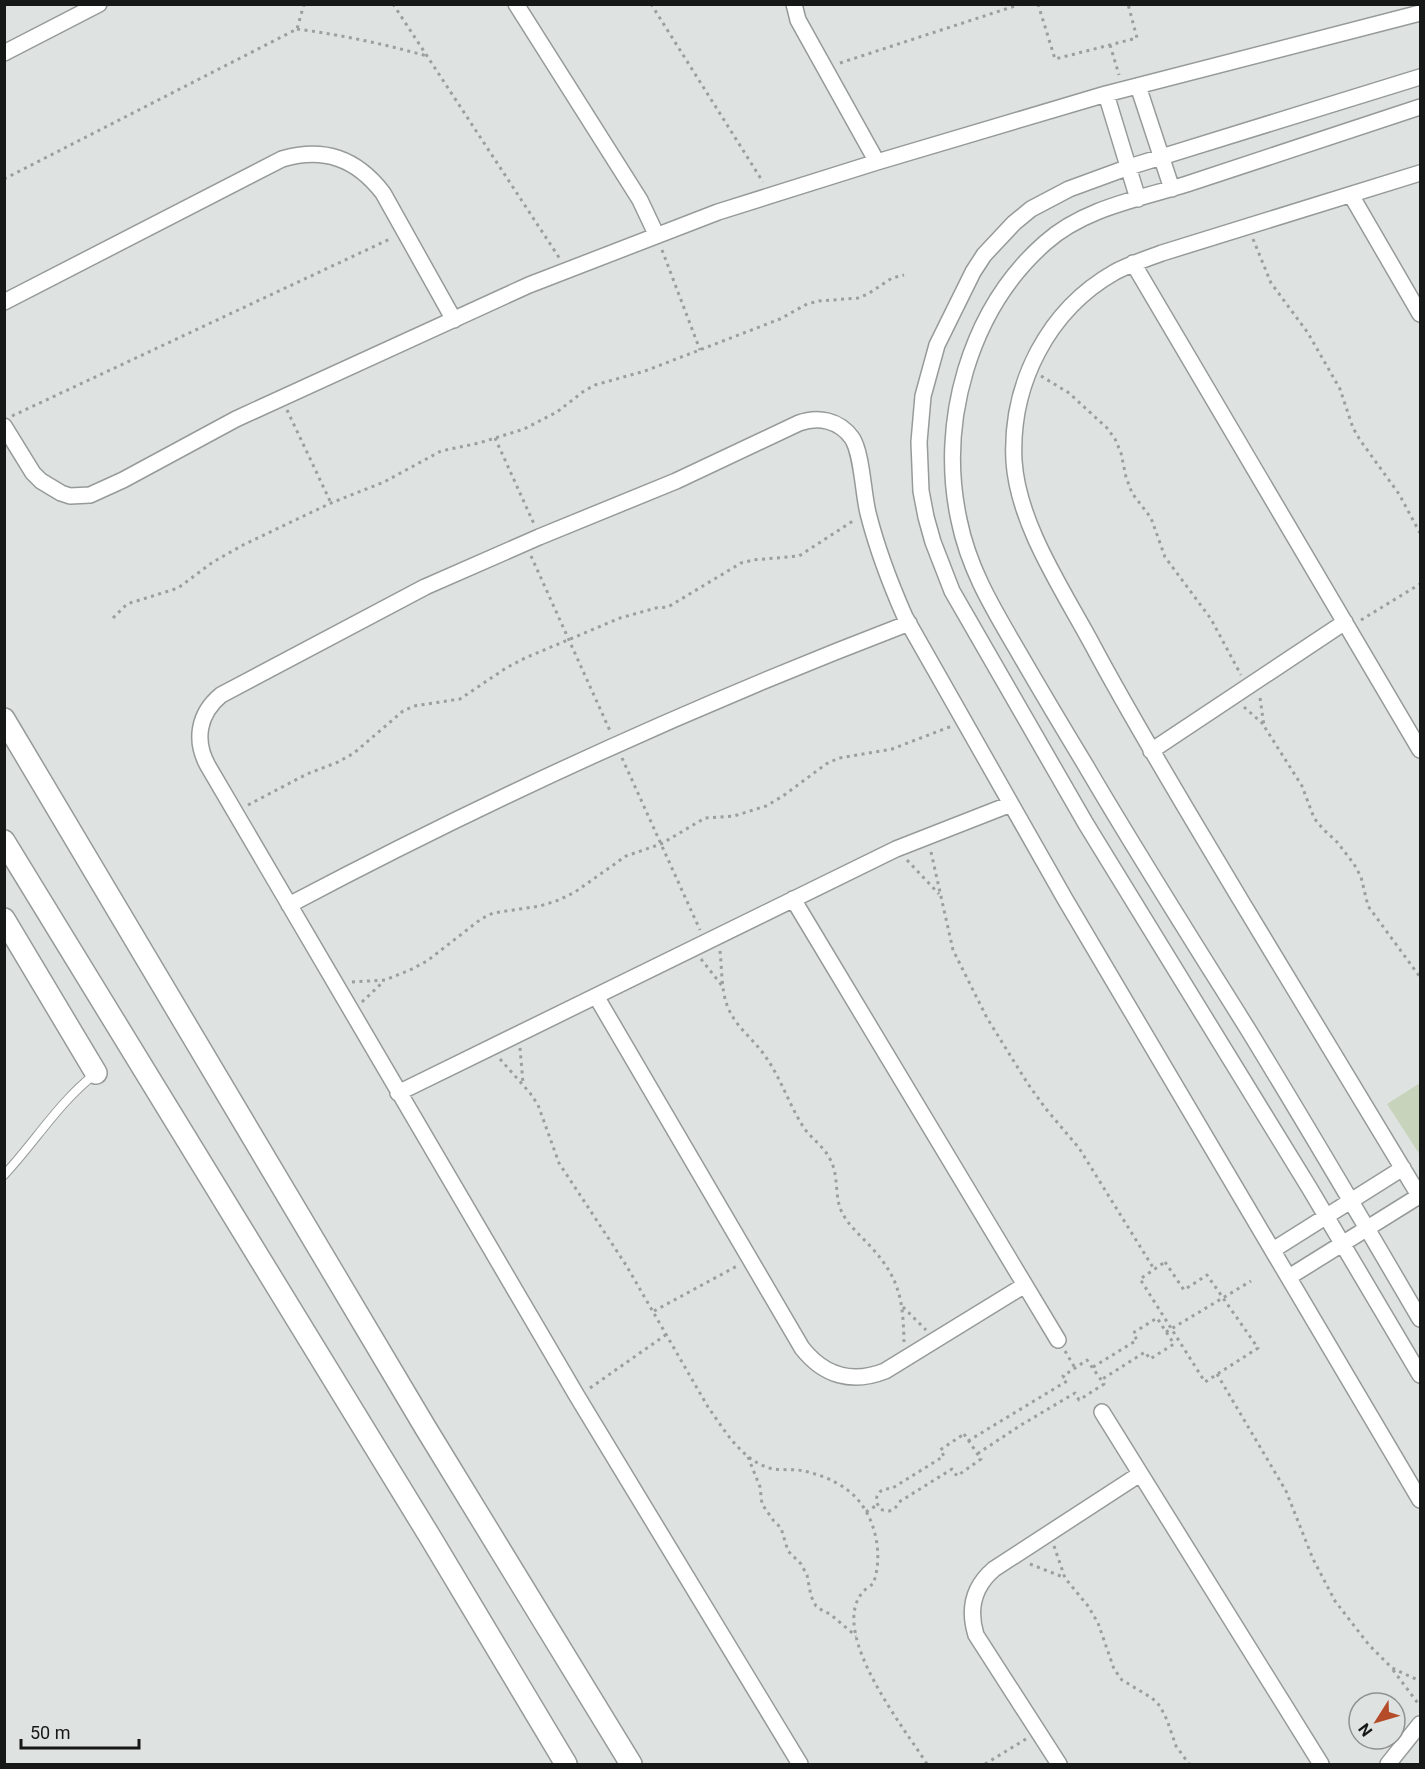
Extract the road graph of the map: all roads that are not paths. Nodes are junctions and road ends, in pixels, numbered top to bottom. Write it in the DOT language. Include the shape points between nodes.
graph roads {
  1 [pos="99,4"];
  2 [pos="516,4"];
  3 [pos="794,4"];
  4 [pos="1420,13"];
  5 [pos="4,53"];
  6 [pos="1420,77"];
  7 [pos="1131,88"];
  8 [pos="1106,94"];
  9 [pos="1420,107"];
  10 [pos="1162,157"];
  11 [pos="877,162"];
  12 [pos="1129,167"];
  13 [pos="1420,173"];
  14 [pos="1172,189"];
  15 [pos="1351,195"];
  16 [pos="1138,199"];
  17 [pos="656,234"];
  18 [pos="1132,263"];
  19 [pos="4,302"];
  20 [pos="1420,314"];
  21 [pos="454,320"];
  22 [pos="4,426"];
  23 [pos="909,623"];
  24 [pos="1346,625"];
  25 [pos="4,719"];
  26 [pos="1420,750"];
  27 [pos="1151,751"];
  28 [pos="1011,804"];
  29 [pos="4,841"];
  30 [pos="793,899"];
  31 [pos="289,905"];
  32 [pos="4,919"];
  33 [pos="596,996"];
  34 [pos="96,1073"];
  35 [pos="398,1093"];
  36 [pos="1403,1168"];
  37 [pos="4,1175"];
  38 [pos="1420,1196"];
  39 [pos="1352,1201"];
  40 [pos="1326,1217"];
  41 [pos="1367,1228"];
  42 [pos="1342,1244"];
  43 [pos="1273,1251"];
  44 [pos="1289,1277"];
  45 [pos="1025,1285"];
  46 [pos="1420,1319"];
  47 [pos="1058,1340"];
  48 [pos="1420,1375"];
  49 [pos="1102,1412"];
  50 [pos="1140,1474"];
  51 [pos="1420,1500"];
  52 [pos="1420,1724"];
  53 [pos="566,1764"];
  54 [pos="631,1764"];
  55 [pos="800,1764"];
  56 [pos="1059,1764"];
  57 [pos="1321,1764"];
  58 [pos="1388,1764"];
  1 -- 5 [label="street"];
  2 -- 17 [label="street" via="640,200"];
  3 -- 11 [label="street" via="798,20"];
  4 -- 7 [label="street"];
  6 -- 10 [label="street"];
  7 -- 8 [label="street"];
  7 -- 10 [label="street"];
  8 -- 11 [label="street"];
  8 -- 12 [label="street"];
  9 -- 14 [label="street"];
  10 -- 12 [label="street"];
  10 -- 14 [label="street"];
  11 -- 17 [label="street"];
  12 -- 16 [label="street"];
  12 -- 40 [label="street" via="1069,189 1031,209 998,238 973,272 937,345 923,396 919,465 926,517 942,568 968,618 1086,824"];
  13 -- 15 [label="street"];
  14 -- 16 [label="street"];
  15 -- 18 [label="street"];
  15 -- 20 [label="street"];
  16 -- 39 [label="street" via="1098,211 1047,241 1014,278 987,320 968,365 956,414 952,466 958,518 983,593"];
  17 -- 21 [label="street"];
  18 -- 24 [label="street"];
  18 -- 27 [label="street" via="1069,308 1045,339 1020,397 1014,441 1022,506"];
  19 -- 21 [label="street" via="282,159 326,155 363,171 383,193"];
  21 -- 22 [label="street" via="236,419 100,492 80,496 61,493 41,481"];
  23 -- 28 [label="street"];
  23 -- 31 [label="street" via="740,690 594,754"];
  23 -- 31 [label="street" via="884,568 855,444 839,426 815,419 425,587 221,695 208,709 200,728 200,748"];
  24 -- 26 [label="street"];
  24 -- 27 [label="street"];
  25 -- 54 [label="main road" via="425,1427"];
  27 -- 36 [label="street"];
  28 -- 30 [label="street" via="896,849"];
  28 -- 43 [label="street"];
  29 -- 53 [label="main road"];
  30 -- 33 [label="street"];
  30 -- 45 [label="street"];
  31 -- 35 [label="street"];
  32 -- 34 [label="main road"];
  33 -- 35 [label="street"];
  33 -- 45 [label="street" via="802,1348 818,1366 837,1375 862,1378 885,1371"];
  34 -- 37 [label="lane" via="73,1093"];
  35 -- 55 [label="street"];
  36 -- 38 [label="street"];
  36 -- 39 [label="street"];
  38 -- 41 [label="street"];
  39 -- 40 [label="street"];
  39 -- 41 [label="street"];
  40 -- 42 [label="street"];
  40 -- 43 [label="street"];
  41 -- 42 [label="street"];
  41 -- 46 [label="street"];
  42 -- 44 [label="street"];
  42 -- 48 [label="street"];
  43 -- 44 [label="street"];
  44 -- 51 [label="street"];
  45 -- 47 [label="street"];
  49 -- 50 [label="street"];
  50 -- 56 [label="street" via="986,1576 972,1606 973,1626 981,1643"];
  50 -- 57 [label="street"];
  52 -- 58 [label="street"];
}
